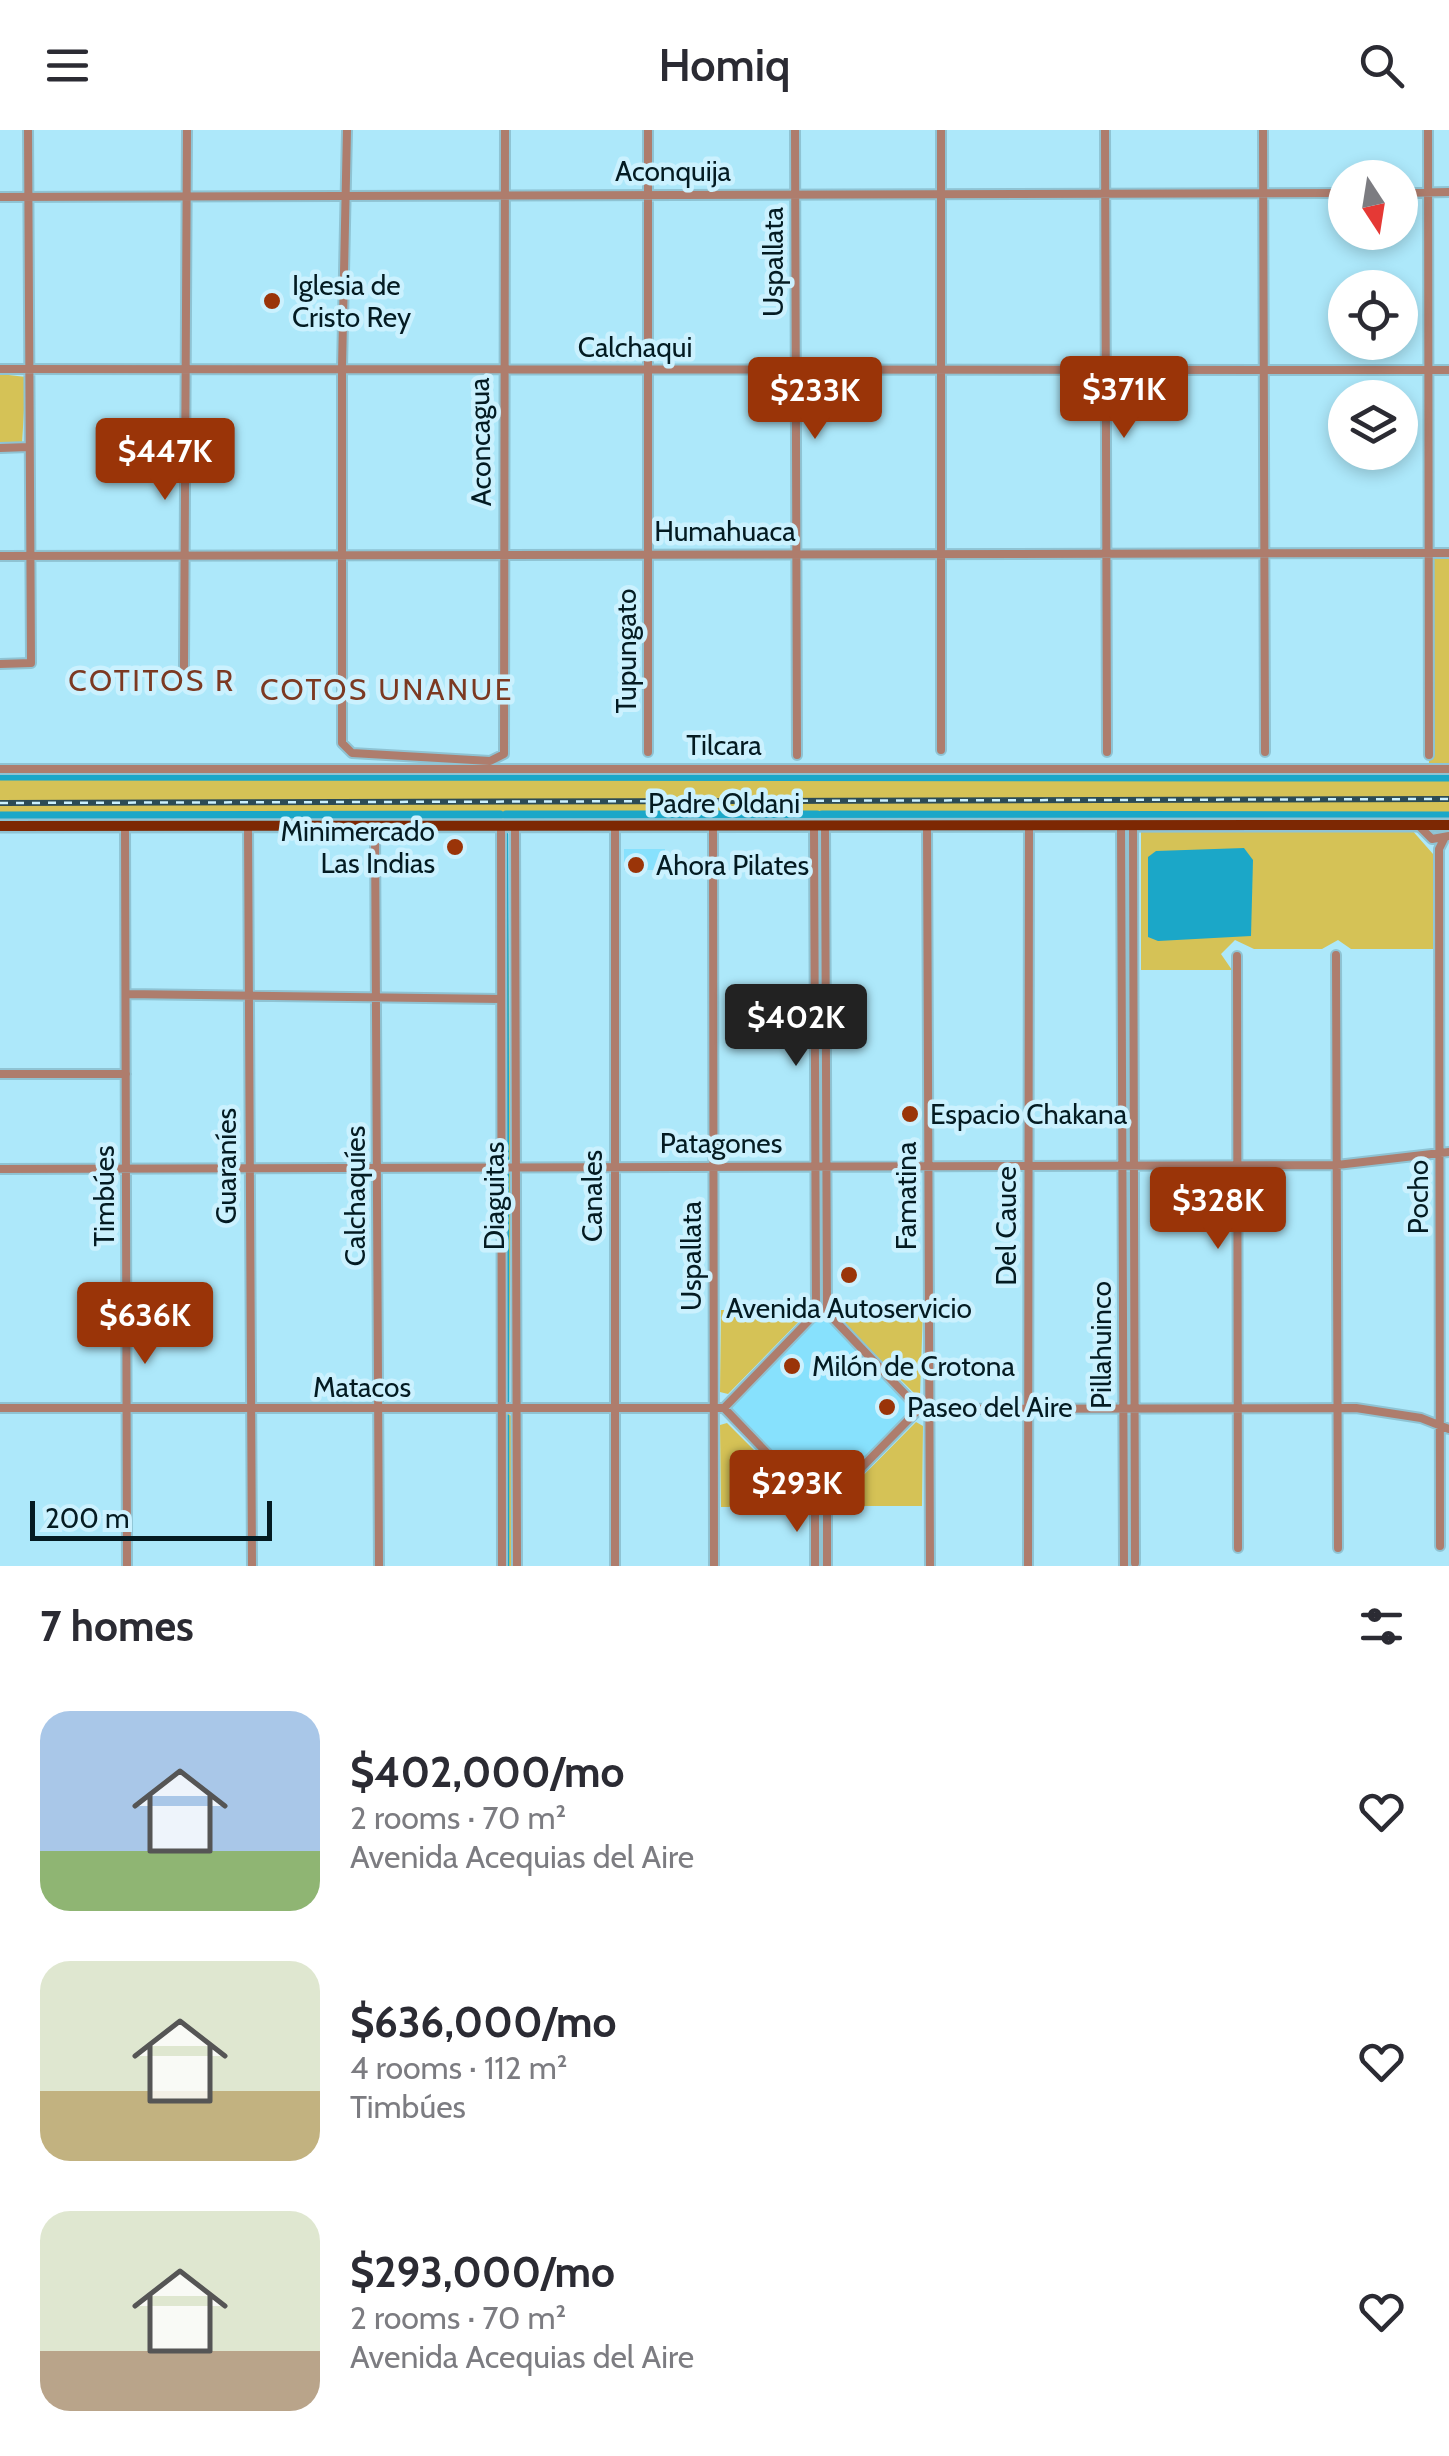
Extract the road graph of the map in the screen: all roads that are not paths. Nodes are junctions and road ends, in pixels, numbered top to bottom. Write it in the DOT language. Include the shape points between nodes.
graph roads {
  1 [pos="28,130"];
  2 [pos="186,130"];
  3 [pos="347,130"];
  4 [pos="505,130"];
  5 [pos="648,130"];
  6 [pos="795,130"];
  7 [pos="941,130"];
  8 [pos="1105,130"];
  9 [pos="1263,130"];
  10 [pos="1428,130"];
  11 [pos="941,192"];
  12 [pos="1418,192"];
  13 [pos="1428,192"];
  14 [pos="1449,192"];
  15 [pos="648,193"];
  16 [pos="1105,193"];
  17 [pos="1264,193"];
  18 [pos="1328,193"];
  19 [pos="186,194"];
  20 [pos="346,194"];
  21 [pos="505,194"];
  22 [pos="795,194"];
  23 [pos="0,197"];
  24 [pos="28,197"];
  25 [pos="342,368"];
  26 [pos="501,368"];
  27 [pos="941,368"];
  28 [pos="0,369"];
  29 [pos="29,369"];
  30 [pos="183,369"];
  31 [pos="796,369"];
  32 [pos="648,370"];
  33 [pos="1428,370"];
  34 [pos="1449,370"];
  35 [pos="1105,371"];
  36 [pos="1264,371"];
  37 [pos="0,448"];
  38 [pos="29,448"];
  39 [pos="1264,553"];
  40 [pos="1428,553"];
  41 [pos="504,554"];
  42 [pos="648,554"];
  43 [pos="796,554"];
  44 [pos="942,554"];
  45 [pos="1106,554"];
  46 [pos="1449,554"];
  47 [pos="184,555"];
  48 [pos="343,555"];
  49 [pos="0,556"];
  50 [pos="30,556"];
  51 [pos="0,664"];
  52 [pos="184,666"];
  53 [pos="941,750"];
  54 [pos="648,752"];
  55 [pos="1106,752"];
  56 [pos="1265,752"];
  57 [pos="798,754"];
  58 [pos="1429,755"];
  59 [pos="0,769"];
  60 [pos="1449,769"];
  61 [pos="1028,825"];
  62 [pos="1127,825"];
  63 [pos="1418,825"];
  64 [pos="1449,825"];
  65 [pos="0,826"];
  66 [pos="125,826"];
  67 [pos="248,826"];
  68 [pos="375,826"];
  69 [pos="501,826"];
  70 [pos="515,826"];
  71 [pos="615,826"];
  72 [pos="713,826"];
  73 [pos="820,826"];
  74 [pos="928,826"];
  75 [pos="1447,838"];
  76 [pos="1432,839"];
  77 [pos="1439,849"];
  78 [pos="1336,955"];
  79 [pos="1236,956"];
  80 [pos="126,994"];
  81 [pos="248,995"];
  82 [pos="376,997"];
  83 [pos="501,999"];
  84 [pos="0,1074"];
  85 [pos="126,1074"];
  86 [pos="1445,1153"];
  87 [pos="516,1165"];
  88 [pos="615,1165"];
  89 [pos="714,1165"];
  90 [pos="815,1165"];
  91 [pos="826,1165"];
  92 [pos="929,1165"];
  93 [pos="1337,1165"];
  94 [pos="377,1166"];
  95 [pos="501,1166"];
  96 [pos="1028,1166"];
  97 [pos="1129,1166"];
  98 [pos="1237,1166"];
  99 [pos="248,1168"];
  100 [pos="0,1169"];
  101 [pos="126,1169"];
  102 [pos="816,1312"];
  103 [pos="827,1312"];
  104 [pos="0,1408"];
  105 [pos="127,1408"];
  106 [pos="719,1408"];
  107 [pos="930,1408"];
  108 [pos="1028,1408"];
  109 [pos="1123,1408"];
  110 [pos="1134,1408"];
  111 [pos="1238,1408"];
  112 [pos="1338,1408"];
  113 [pos="250,1409"];
  114 [pos="615,1409"];
  115 [pos="919,1409"];
  116 [pos="378,1410"];
  117 [pos="502,1410"];
  118 [pos="517,1410"];
  119 [pos="1445,1428"];
  120 [pos="826,1503"];
  121 [pos="816,1504"];
  122 [pos="1440,1546"];
  123 [pos="1238,1548"];
  124 [pos="1338,1548"];
  125 [pos="1135,1562"];
  126 [pos="127,1566"];
  127 [pos="252,1566"];
  128 [pos="379,1566"];
  129 [pos="502,1566"];
  130 [pos="517,1566"];
  131 [pos="615,1566"];
  132 [pos="714,1566"];
  133 [pos="816,1566"];
  134 [pos="826,1566"];
  135 [pos="930,1566"];
  136 [pos="1028,1566"];
  137 [pos="1124,1566"];
  1 -- 24 [label="street"];
  2 -- 19 [label="street"];
  3 -- 20 [label="street"];
  4 -- 21 [label="street, Aconcagua"];
  5 -- 15 [label="street, Tupungato"];
  6 -- 22 [label="street, Uspallata"];
  7 -- 11 [label="street"];
  8 -- 16 [label="street"];
  9 -- 17 [label="street"];
  10 -- 13 [label="street"];
  11 -- 16 [label="street, Aconquija"];
  11 -- 22 [label="street, Aconquija"];
  11 -- 27 [label="street"];
  12 -- 13 [label="street"];
  13 -- 14 [label="street"];
  13 -- 33 [label="street"];
  15 -- 21 [label="street, Aconquija"];
  15 -- 22 [label="street, Aconquija"];
  15 -- 32 [label="street, Tupungato"];
  16 -- 17 [label="street, Aconquija"];
  16 -- 35 [label="street"];
  17 -- 18 [label="street, Aconquija"];
  17 -- 36 [label="street"];
  19 -- 20 [label="street, Aconquija"];
  19 -- 24 [label="street, Aconquija"];
  19 -- 30 [label="street"];
  20 -- 21 [label="street, Aconquija"];
  20 -- 25 [label="street"];
  21 -- 26 [label="street, Aconcagua"];
  22 -- 31 [label="street, Uspallata"];
  23 -- 24 [label="street, Aconquija"];
  24 -- 29 [label="street"];
  25 -- 26 [label="street, Calchaqui"];
  25 -- 30 [label="street, Calchaqui"];
  25 -- 48 [label="street"];
  26 -- 32 [label="street, Calchaqui"];
  26 -- 41 [label="street, Aconcagua"];
  27 -- 31 [label="street, Calchaqui"];
  27 -- 35 [label="street, Calchaqui"];
  27 -- 44 [label="street"];
  28 -- 29 [label="street, Calchaqui"];
  29 -- 30 [label="street, Calchaqui"];
  29 -- 38 [label="street"];
  30 -- 47 [label="street"];
  31 -- 32 [label="street, Calchaqui"];
  31 -- 43 [label="street, Uspallata"];
  32 -- 42 [label="street, Tupungato"];
  33 -- 34 [label="street, Calchaqui"];
  33 -- 36 [label="street, Calchaqui"];
  33 -- 40 [label="street"];
  35 -- 36 [label="street, Calchaqui"];
  35 -- 45 [label="street"];
  36 -- 39 [label="street"];
  37 -- 38 [label="street"];
  38 -- 50 [label="street"];
  39 -- 40 [label="street, Humahuaca"];
  39 -- 45 [label="street, Humahuaca"];
  39 -- 56 [label="street"];
  40 -- 46 [label="street, Humahuaca"];
  40 -- 58 [label="street"];
  41 -- 42 [label="street, Humahuaca"];
  41 -- 48 [label="street, Humahuaca"];
  41 -- 48 [label="street, Aconcagua" via="504,754 490,761 392,757 352,752 342,744"];
  42 -- 43 [label="street, Humahuaca"];
  42 -- 54 [label="street, Tupungato"];
  43 -- 44 [label="street, Humahuaca"];
  43 -- 57 [label="street, Uspallata"];
  44 -- 45 [label="street, Humahuaca"];
  44 -- 53 [label="street"];
  45 -- 55 [label="street"];
  47 -- 48 [label="street, Humahuaca"];
  47 -- 50 [label="street, Humahuaca"];
  47 -- 52 [label="street"];
  49 -- 50 [label="street, Humahuaca"];
  50 -- 51 [label="street" via="32,663"];
  59 -- 60 [label="street, Tilcara"];
  61 -- 62 [label="main road, Padre Oldani"];
  61 -- 74 [label="main road, Padre Oldani"];
  61 -- 96 [label="street, Del Cauce"];
  62 -- 63 [label="main road, Padre Oldani"];
  62 -- 97 [label="street, Pillahuinco"];
  63 -- 64 [label="main road, Padre Oldani"];
  63 -- 76 [label="street"];
  65 -- 66 [label="main road, Padre Oldani"];
  66 -- 67 [label="main road, Padre Oldani"];
  66 -- 80 [label="street, Timbúes"];
  67 -- 68 [label="main road, Padre Oldani"];
  67 -- 81 [label="street, Guaraníes"];
  68 -- 69 [label="main road, Padre Oldani"];
  68 -- 82 [label="street, Calchaquíes"];
  69 -- 70 [label="main road, Padre Oldani"];
  69 -- 83 [label="street, Diaguitas"];
  70 -- 71 [label="main road, Padre Oldani"];
  70 -- 87 [label="street, Diaguitas"];
  71 -- 72 [label="main road, Padre Oldani"];
  71 -- 88 [label="street, Canales"];
  72 -- 73 [label="main road, Padre Oldani"];
  72 -- 89 [label="street, Uspallata"];
  73 -- 74 [label="main road, Padre Oldani"];
  73 -- 90 [label="street"];
  73 -- 91 [label="street"];
  74 -- 92 [label="street, Famatina"];
  75 -- 76 [label="street, Pocho"];
  75 -- 77 [label="street, Pocho"];
  76 -- 77 [label="street"];
  77 -- 86 [label="street, Pocho"];
  78 -- 93 [label="street"];
  79 -- 98 [label="street"];
  80 -- 81 [label="street"];
  80 -- 85 [label="street, Timbúes"];
  81 -- 82 [label="street"];
  81 -- 99 [label="street, Guaraníes"];
  82 -- 83 [label="street"];
  82 -- 94 [label="street, Calchaquíes"];
  83 -- 95 [label="street, Diaguitas"];
  84 -- 85 [label="street"];
  85 -- 101 [label="street, Timbúes"];
  86 -- 93 [label="street, Patagones"];
  86 -- 119 [label="street, Pocho"];
  87 -- 88 [label="street, Patagones"];
  87 -- 95 [label="street, Patagones"];
  87 -- 118 [label="street, Diaguitas"];
  88 -- 89 [label="street, Patagones"];
  88 -- 114 [label="street, Canales"];
  89 -- 90 [label="street, Patagones"];
  89 -- 106 [label="street, Uspallata"];
  90 -- 91 [label="street, Patagones"];
  90 -- 102 [label="street"];
  91 -- 92 [label="street, Patagones"];
  91 -- 103 [label="street"];
  92 -- 96 [label="street, Patagones"];
  92 -- 107 [label="street, Famatina"];
  93 -- 98 [label="street, Patagones"];
  93 -- 112 [label="street"];
  94 -- 95 [label="street, Patagones"];
  94 -- 99 [label="street, Patagones"];
  94 -- 116 [label="street, Calchaquíes"];
  95 -- 117 [label="street, Diaguitas"];
  96 -- 97 [label="street, Patagones"];
  96 -- 108 [label="street, Del Cauce"];
  97 -- 98 [label="street, Patagones"];
  97 -- 109 [label="street, Pillahuinco"];
  97 -- 110 [label="street, Pillahuinco"];
  98 -- 111 [label="street"];
  99 -- 101 [label="street, Patagones"];
  99 -- 113 [label="street, Guaraníes"];
  100 -- 101 [label="street, Patagones"];
  101 -- 105 [label="street, Timbúes"];
  102 -- 103 [label="street"];
  102 -- 106 [label="street"];
  103 -- 115 [label="street"];
  104 -- 105 [label="street, Matacos"];
  105 -- 113 [label="street, Matacos"];
  105 -- 126 [label="street, Timbúes"];
  106 -- 114 [label="street, Matacos"];
  106 -- 121 [label="street"];
  106 -- 132 [label="street, Uspallata"];
  107 -- 108 [label="street"];
  107 -- 115 [label="street"];
  107 -- 135 [label="street, Famatina"];
  108 -- 109 [label="street"];
  108 -- 136 [label="street, Del Cauce"];
  109 -- 110 [label="street"];
  109 -- 137 [label="street, Pillahuinco"];
  110 -- 111 [label="street"];
  110 -- 125 [label="street, Pillahuinco"];
  111 -- 112 [label="street"];
  111 -- 123 [label="street"];
  112 -- 119 [label="street" via="1390,1411"];
  112 -- 124 [label="street"];
  113 -- 116 [label="street, Matacos"];
  113 -- 127 [label="street, Guaraníes"];
  114 -- 118 [label="street, Matacos"];
  114 -- 131 [label="street, Canales"];
  115 -- 120 [label="street"];
  116 -- 117 [label="street, Matacos"];
  116 -- 128 [label="street, Calchaquíes"];
  117 -- 118 [label="street, Matacos"];
  117 -- 129 [label="street, Diaguitas"];
  118 -- 130 [label="street, Diaguitas"];
  119 -- 122 [label="street, Pocho"];
  120 -- 121 [label="street"];
  120 -- 134 [label="street"];
  121 -- 133 [label="street"];
}
